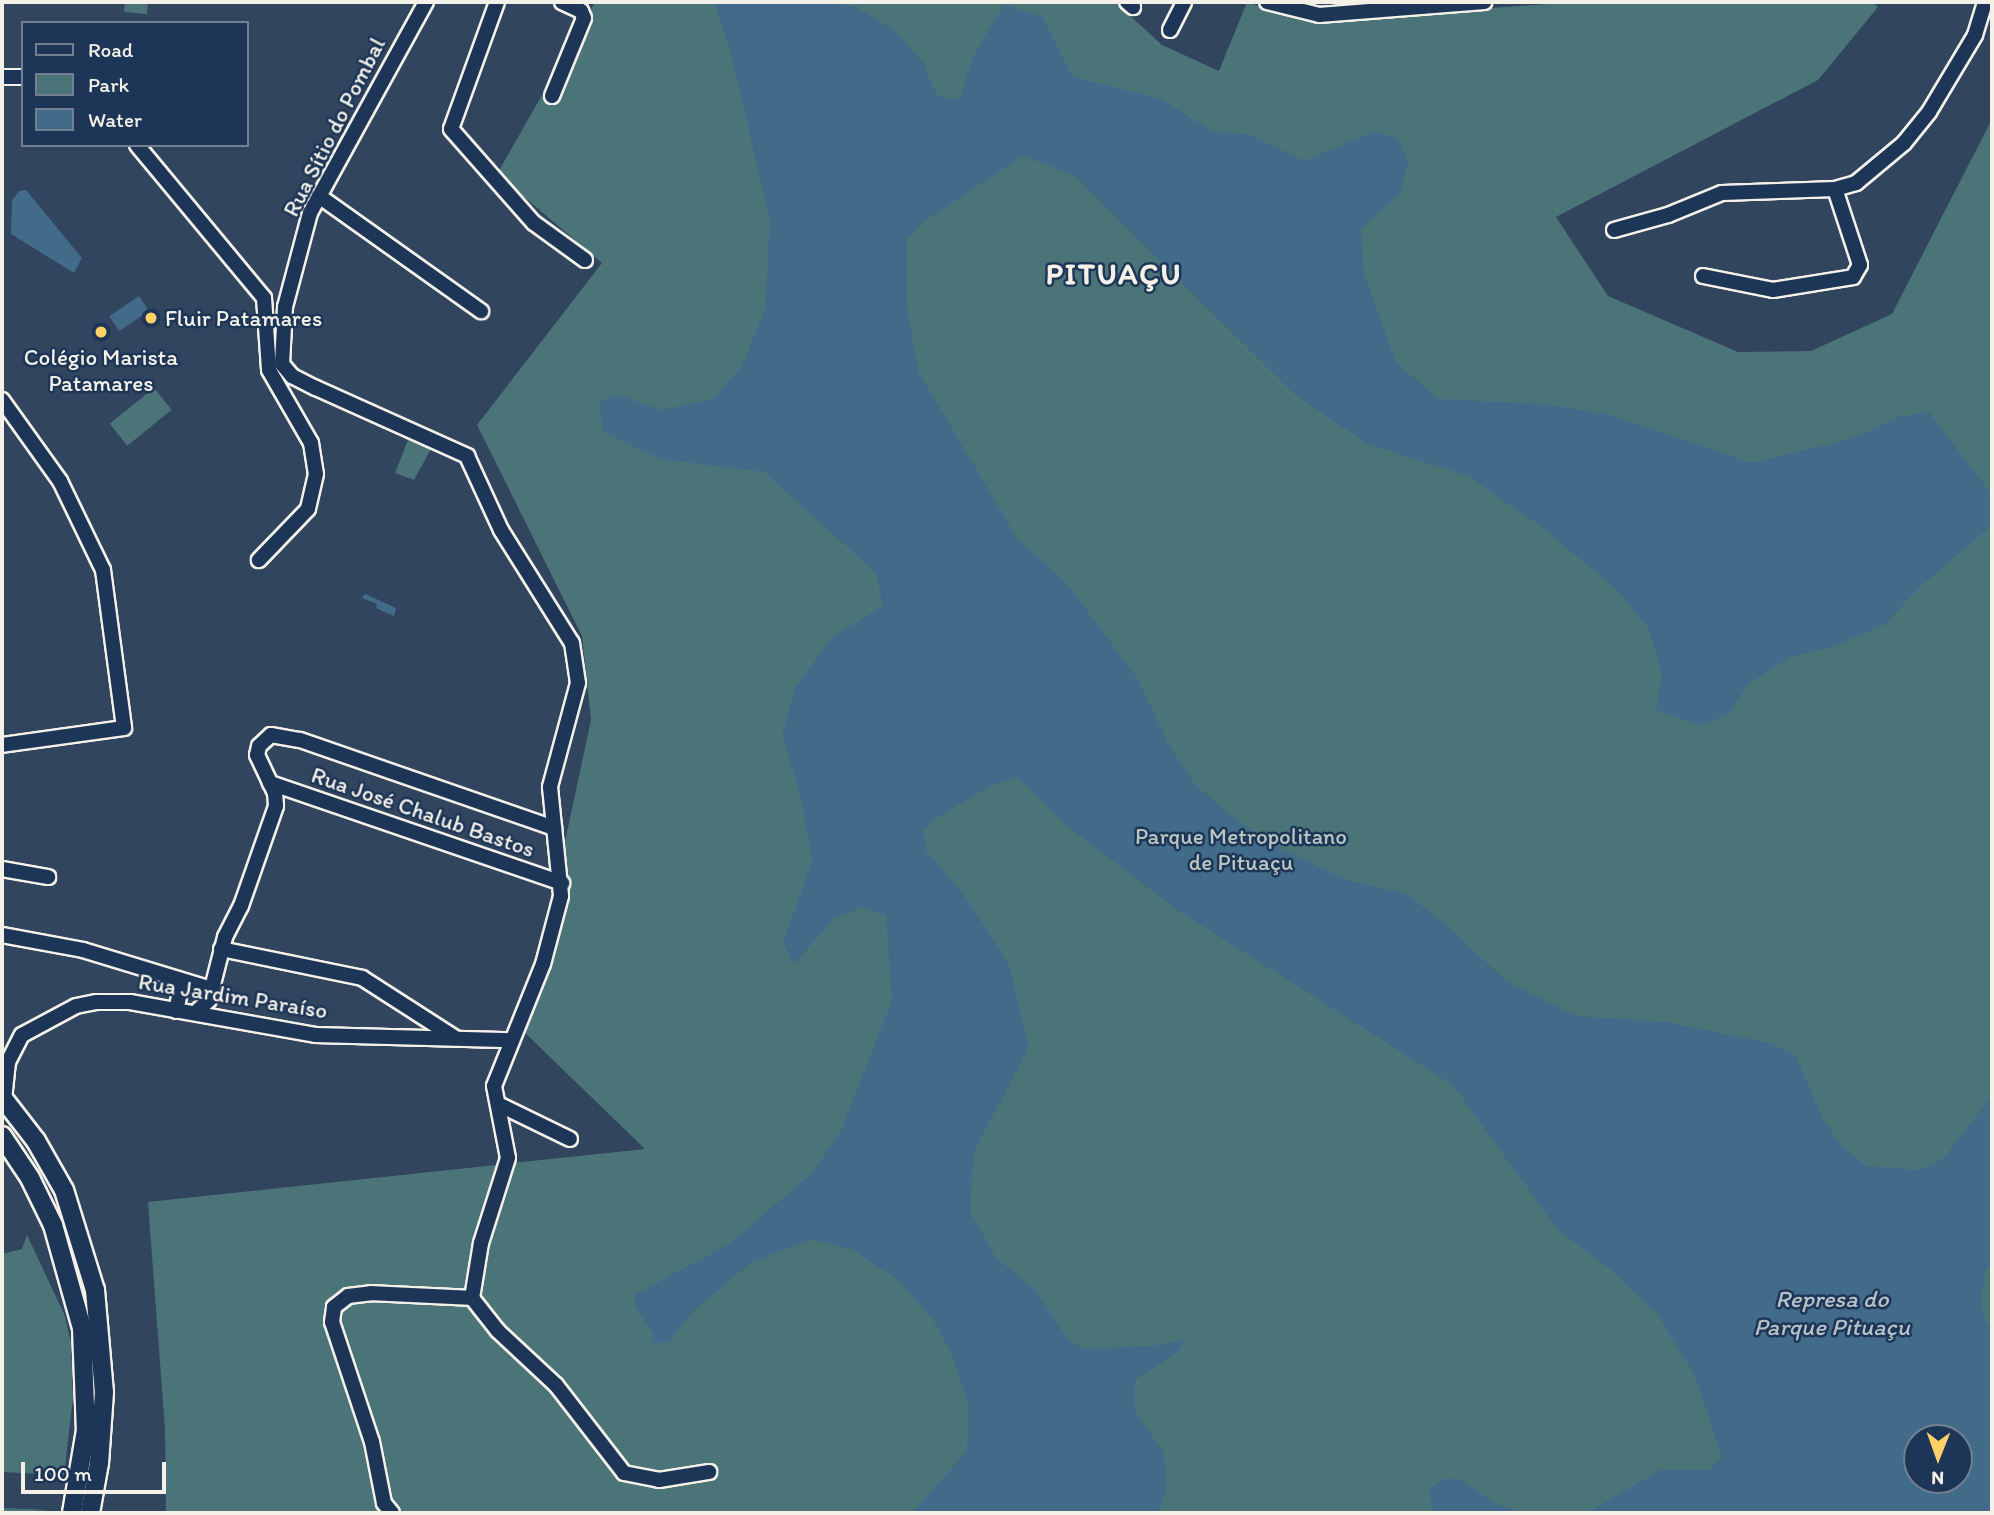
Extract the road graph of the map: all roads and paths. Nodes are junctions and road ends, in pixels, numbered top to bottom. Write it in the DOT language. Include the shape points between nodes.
graph roads {
  1 [pos="497,2"];
  2 [pos="562,2"];
  3 [pos="1184,2"];
  4 [pos="1267,2"];
  5 [pos="1484,2"];
  6 [pos="1985,2"];
  7 [pos="420,4"];
  8 [pos="1404,5"];
  9 [pos="1370,7"];
  10 [pos="1170,30"];
  11 [pos="2,77"];
  12 [pos="21,77"];
  13 [pos="552,96"];
  14 [pos="140,147"];
  15 [pos="1835,189"];
  16 [pos="319,196"];
  17 [pos="1614,230"];
  18 [pos="585,260"];
  19 [pos="1703,275"];
  20 [pos="481,311"];
  21 [pos="2,400"];
  22 [pos="259,560"];
  23 [pos="2,746"];
  24 [pos="270,783"];
  25 [pos="554,828"];
  26 [pos="2,869"];
  27 [pos="48,877"];
  28 [pos="562,883"];
  29 [pos="2,935"];
  30 [pos="221,949"];
  31 [pos="182,984"];
  32 [pos="211,989"];
  33 [pos="176,1011"];
  34 [pos="195,1013"];
  35 [pos="455,1038"];
  36 [pos="512,1040"];
  37 [pos="3,1098"];
  38 [pos="498,1104"];
  39 [pos="2,1136"];
  40 [pos="570,1139"];
  41 [pos="472,1298"];
  42 [pos="709,1472"];
  43 [pos="72,1513"];
  44 [pos="90,1513"];
  45 [pos="392,1513"];
  1 -- 18 [label="street" via="451,129 534,223"];
  2 -- 13 [label="street" via="581,11 584,18"];
  3 -- 10 [label="street"];
  4 -- 9 [label="street" via="1319,15"];
  5 -- 8 [label="street"];
  6 -- 15 [label="street" via="1970,46 1919,126 1865,177"];
  7 -- 16 [label="street, Rua Sítio do Pombal"];
  8 -- 9 [label="street"];
  11 -- 12 [label="street"];
  14 -- 22 [label="street" via="264,298 269,370 311,443 316,474 308,509"];
  15 -- 17 [label="street" via="1722,193"];
  15 -- 19 [label="street" via="1860,265 1853,277 1773,290"];
  16 -- 20 [label="street"];
  16 -- 25 [label="street, Rua Sítio do Pombal" via="287,298 282,364 292,376 458,450 472,462 501,530 577,655 578,682 551,775"];
  21 -- 23 [label="street" via="60,481 103,570 124,728"];
  24 -- 25 [label="street" via="259,763 259,746 278,733"];
  24 -- 28 [label="street, Rua José Chalub Bastos"];
  24 -- 30 [label="street" via="276,806"];
  25 -- 28 [label="street, Rua Sítio do Pombal"];
  26 -- 27 [label="street"];
  28 -- 36 [label="street, Rua Sítio do Pombal" via="550,944"];
  29 -- 31 [label="street" via="94,953"];
  30 -- 32 [label="street"];
  30 -- 35 [label="street" via="374,982"];
  31 -- 32 [label="street"];
  31 -- 33 [label="street"];
  32 -- 34 [label="street" via="206,1006"];
  33 -- 34 [label="street, Rua Jardim Paraíso"];
  33 -- 37 [label="street, Rua Jardim Paraíso" via="114,1001 76,1006 50,1018 15,1043"];
  34 -- 35 [label="street, Rua Jardim Paraíso" via="315,1035"];
  35 -- 36 [label="street, Rua Jardim Paraíso"];
  36 -- 38 [label="street, Rua Sítio do Pombal" via="494,1086"];
  37 -- 44 [label="main road" via="36,1141 64,1190 95,1290 104,1392"];
  38 -- 40 [label="street"];
  38 -- 41 [label="street, Rua Sítio do Pombal" via="508,1158 481,1243"];
  39 -- 43 [label="main road" via="53,1225 82,1328 86,1430"];
  41 -- 42 [label="street" via="491,1325 556,1385 624,1473 659,1480"];
  41 -- 45 [label="street" via="359,1293 334,1307 331,1322 372,1442 384,1503"];
}
